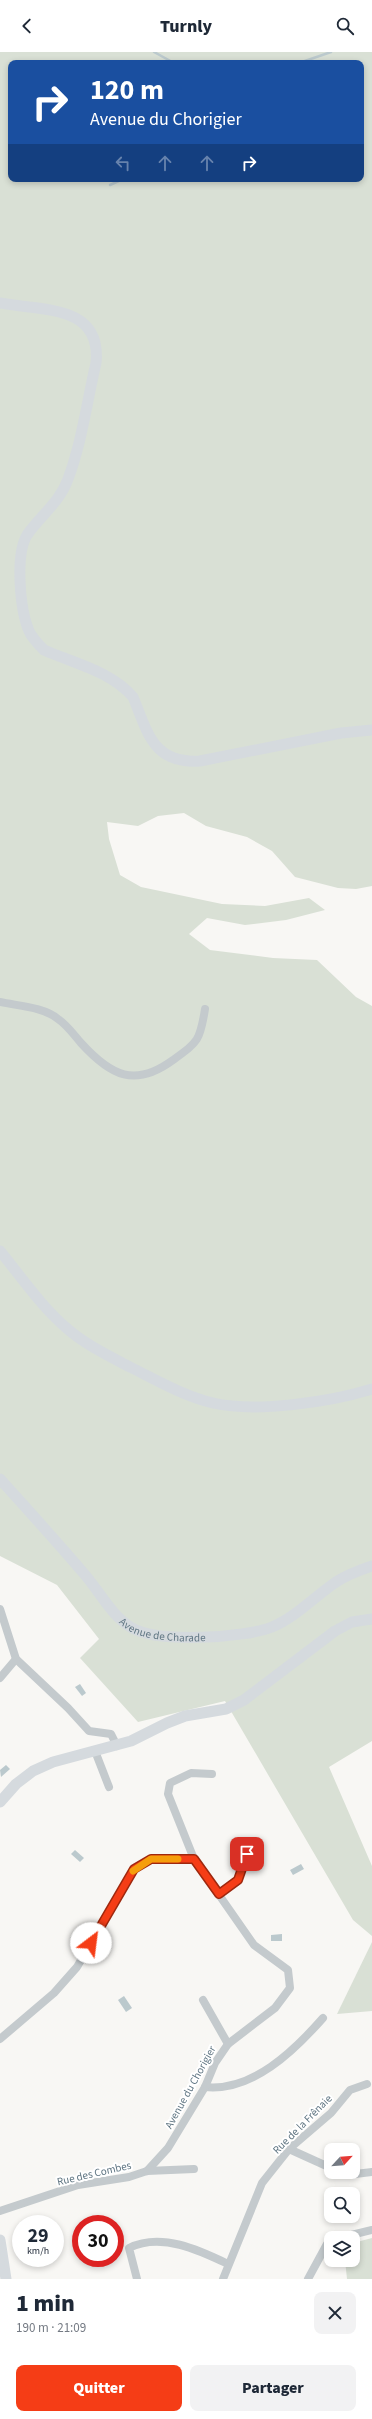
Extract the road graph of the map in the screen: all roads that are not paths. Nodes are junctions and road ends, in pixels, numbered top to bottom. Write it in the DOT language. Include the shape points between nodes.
graph roads {
  1 [pos="0,303"];
  2 [pos="372,730"];
  3 [pos="0,1002"];
  4 [pos="205,1009"];
  5 [pos="0,1251"];
  6 [pos="372,1389"];
  7 [pos="0,1479"];
  8 [pos="372,1566"];
  9 [pos="0,1610"];
  10 [pos="372,1619"];
  11 [pos="16,1659"];
  12 [pos="0,1678"];
  13 [pos="117,1746"];
  14 [pos="95,1751"];
  15 [pos="212,1774"];
  16 [pos="109,1787"];
  17 [pos="0,1802"];
  18 [pos="252,1841"];
  19 [pos="194,1859"];
  20 [pos="219,1894"];
  21 [pos="203,2000"];
  22 [pos="322,2018"];
  23 [pos="0,2039"];
  24 [pos="228,2044"];
  25 [pos="367,2084"];
  26 [pos="205,2087"];
  27 [pos="289,2150"];
  28 [pos="324,2165"];
  29 [pos="194,2169"];
  30 [pos="147,2171"];
  31 [pos="372,2172"];
  32 [pos="360,2175"];
  33 [pos="0,2211"];
  34 [pos="372,2230"];
  35 [pos="360,2233"];
  36 [pos="0,2240"];
  37 [pos="324,2250"];
  38 [pos="228,2264"];
  39 [pos="6,2279"];
  40 [pos="137,2279"];
  41 [pos="224,2279"];
  42 [pos="308,2279"];
  1 -- 2 [label="street" via="57,311 79,319 91,331 97,347 96,363 68,479 59,498 27,535 22,548 24,616 29,632 37,643 44,650 102,674 127,690 133,697 153,742 164,755 178,761 200,761 341,733"];
  3 -- 4 [label="street" via="39,1010 58,1018 84,1047 109,1067 130,1077 158,1071 195,1044 201,1033"];
  5 -- 6 [label="street" via="54,1316 71,1332 122,1362 194,1397 231,1406 257,1406 313,1401"];
  7 -- 8 [label="street, Avenue de Charade" via="117,1615 134,1629 156,1635 215,1638 271,1628 288,1620 337,1582"];
  9 -- 11 [label="street"];
  10 -- 13 [label="street" via="352,1622 335,1630 244,1700 226,1709 185,1716"];
  11 -- 12 [label="street"];
  11 -- 13 [label="street" via="68,1708 88,1731 111,1734"];
  13 -- 14 [label="street"];
  14 -- 16 [label="street"];
  14 -- 17 [label="street" via="53,1762 33,1771 16,1784"];
  15 -- 19 [label="street, Avenue du Chorigier" via="191,1773 170,1783 168,1794"];
  18 -- 20 [label="street" via="238,1880"];
  19 -- 20 [label="street, Avenue du Chorigier"];
  19 -- 23 [label="street" via="151,1859 134,1869 77,1967 54,1993"];
  20 -- 24 [label="street, Avenue du Chorigier" via="254,1945 288,1970 290,1988 275,2008"];
  21 -- 24 [label="street"];
  22 -- 26 [label="street" via="296,2048 255,2075 224,2087"];
  24 -- 26 [label="street, Avenue du Chorigier" via="215,2063"];
  25 -- 27 [label="street, Rue de la Frênaie" via="350,2090 331,2113"];
  26 -- 30 [label="street, Avenue du Chorigier" via="168,2148"];
  27 -- 28 [label="street"];
  27 -- 38 [label="street, Rue de la Frênaie" via="262,2183"];
  29 -- 30 [label="street"];
  30 -- 33 [label="street, Rue des Combes" via="129,2177 78,2185"];
  31 -- 32 [label="street"];
  34 -- 35 [label="street"];
  36 -- 39 [label="street"];
  37 -- 42 [label="street"];
  38 -- 40 [label="street" via="197,2249 157,2242 136,2244 129,2248"];
  38 -- 41 [label="street, Rue de la Frênaie"];
}
